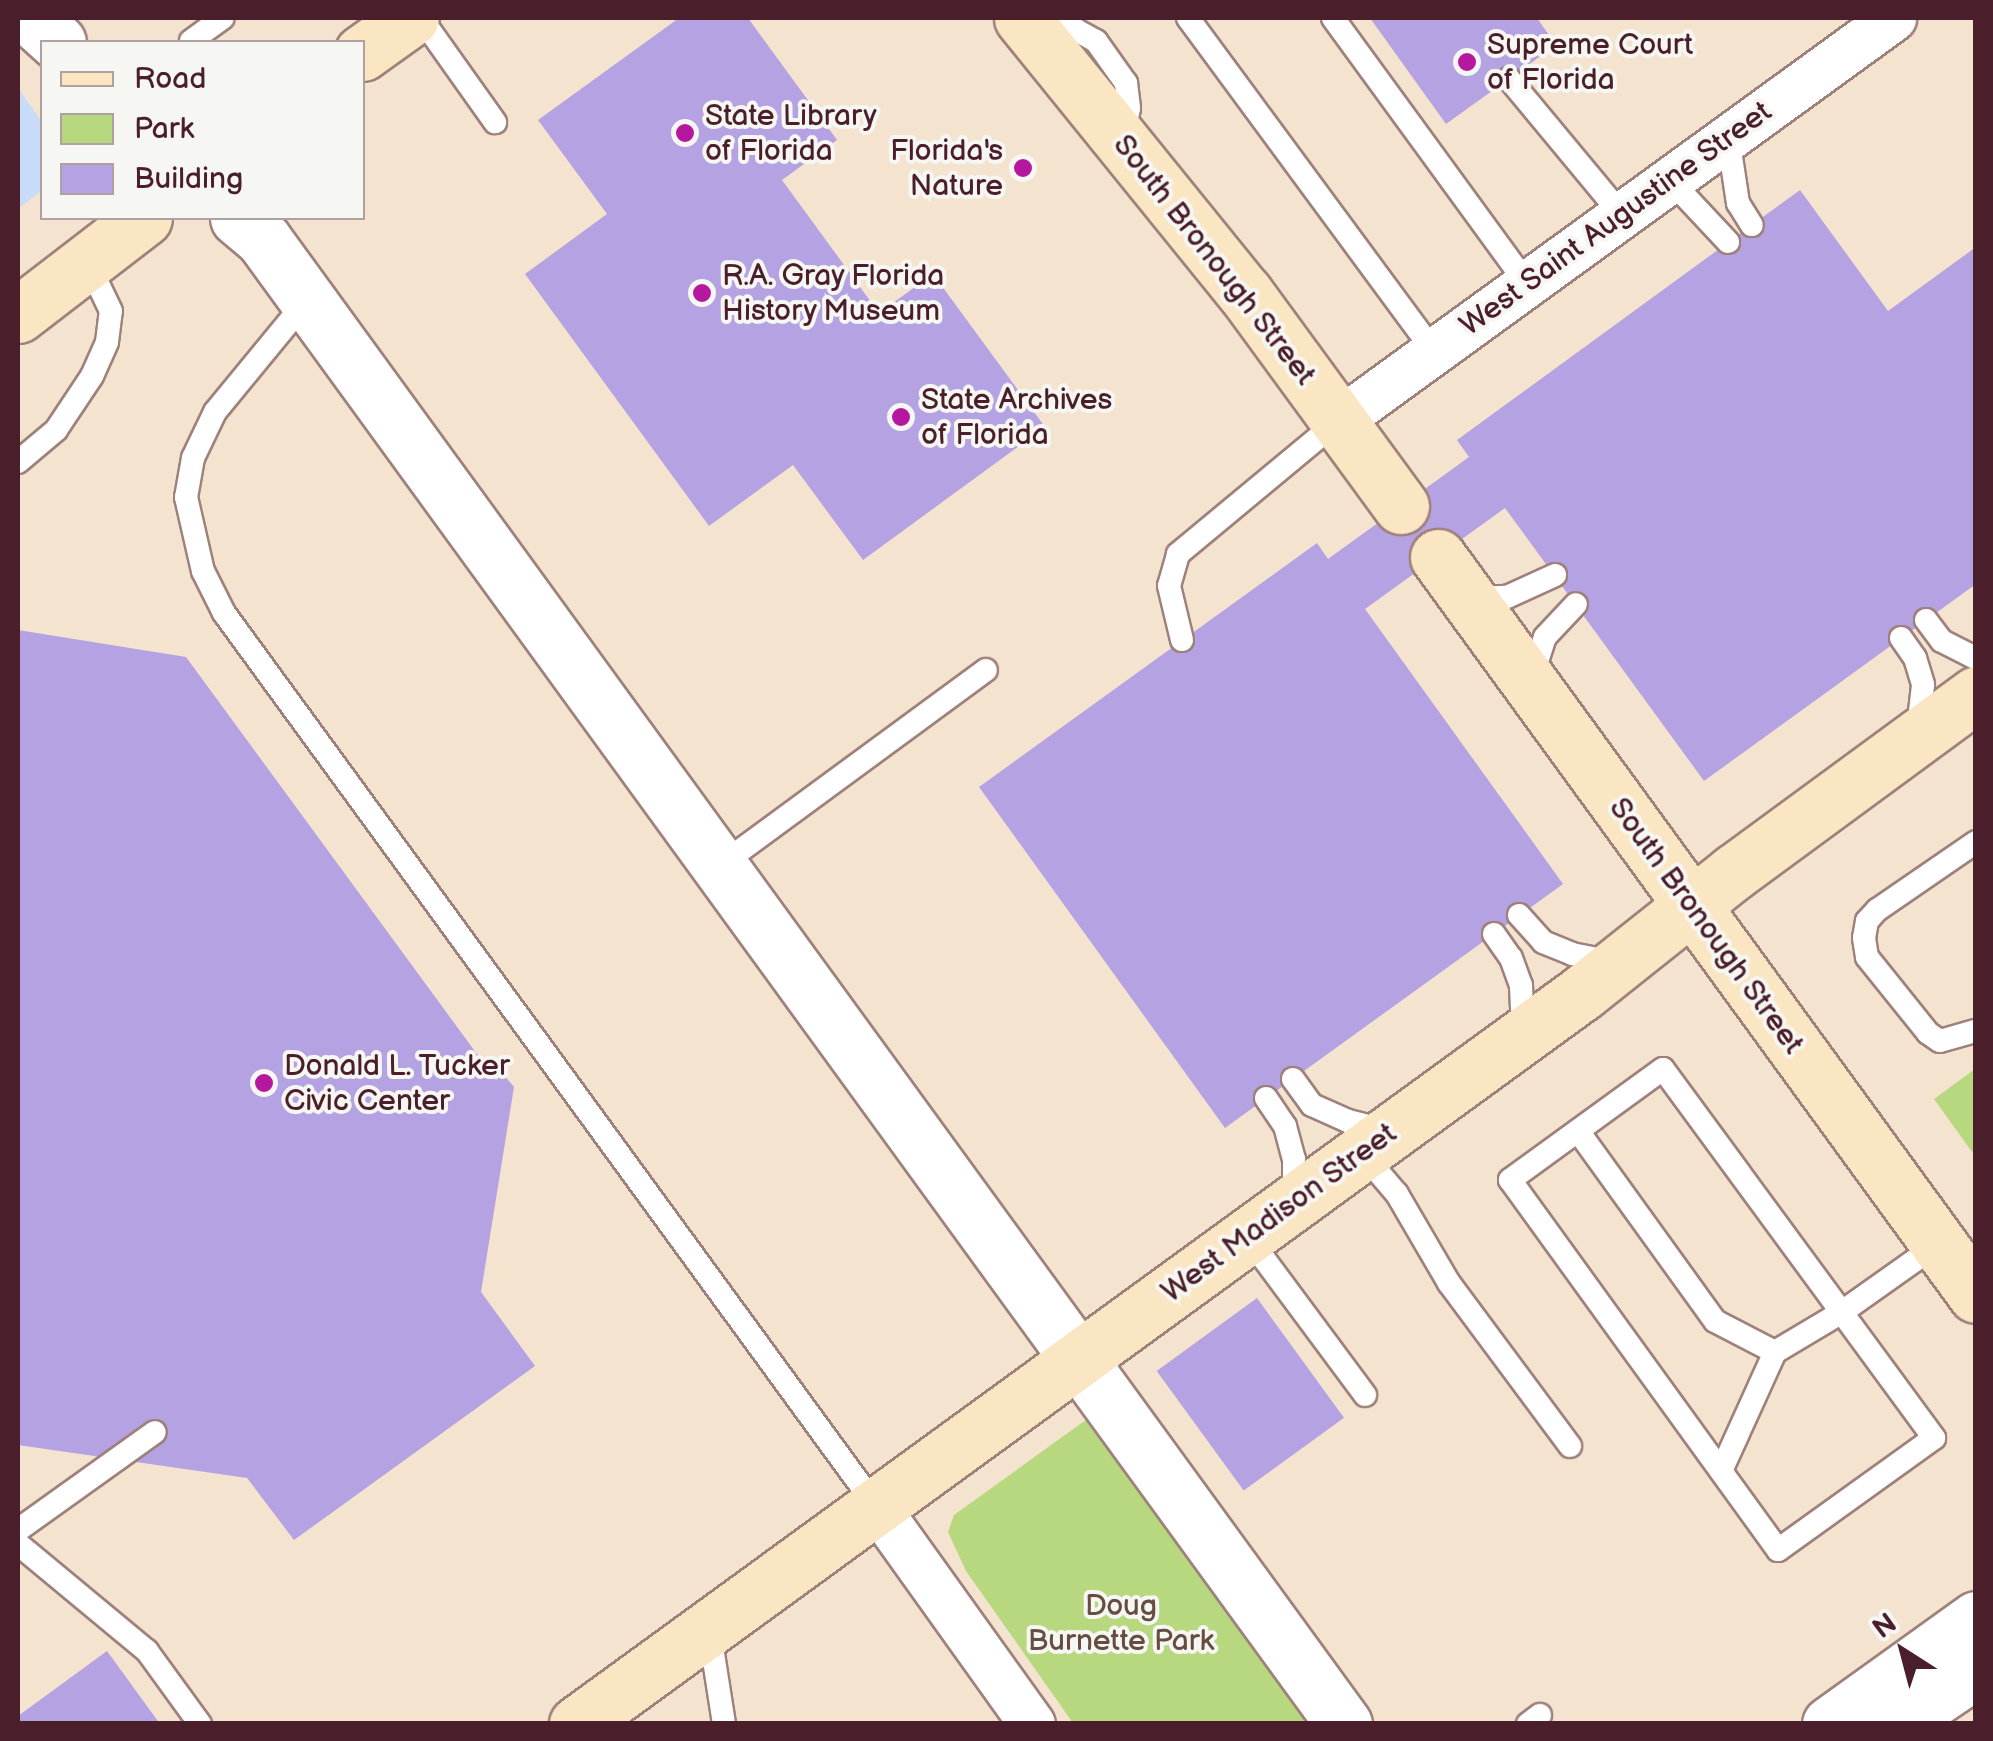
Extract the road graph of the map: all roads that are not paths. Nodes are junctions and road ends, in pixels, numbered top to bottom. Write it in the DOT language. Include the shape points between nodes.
graph roads {
  1 [pos="31,18"];
  2 [pos="223,18"];
  3 [pos="412,18"];
  4 [pos="420,18"];
  5 [pos="1188,18"];
  6 [pos="1333,18"];
  7 [pos="1893,18"];
  8 [pos="1029,26"];
  9 [pos="56,40"];
  10 [pos="191,40"];
  11 [pos="365,51"];
  12 [pos="1509,79"];
  13 [pos="496,122"];
  14 [pos="1728,137"];
  15 [pos="1670,180"];
  16 [pos="1622,215"];
  17 [pos="142,220"];
  18 [pos="240,220"];
  19 [pos="1752,225"];
  20 [pos="1728,242"];
  21 [pos="88,264"];
  22 [pos="1527,284"];
  23 [pos="307,300"];
  24 [pos="18,315"];
  25 [pos="1434,352"];
  26 [pos="1338,422"];
  27 [pos="18,462"];
  28 [pos="1401,506"];
  29 [pos="1555,575"];
  30 [pos="1452,578"];
  31 [pos="1576,604"];
  32 [pos="1926,620"];
  33 [pos="1901,638"];
  34 [pos="1182,640"];
  35 [pos="1976,658"];
  36 [pos="986,670"];
  37 [pos="1530,684"];
  38 [pos="1976,694"];
  39 [pos="1917,737"];
  40 [pos="1976,842"];
  41 [pos="719,866"];
  42 [pos="1692,907"];
  43 [pos="1520,915"];
  44 [pos="1494,934"];
  45 [pos="1620,964"];
  46 [pos="1976,1031"];
  47 [pos="1524,1035"];
  48 [pos="1292,1079"];
  49 [pos="1266,1098"];
  50 [pos="1578,1131"];
  51 [pos="1376,1142"];
  52 [pos="1294,1202"];
  53 [pos="1247,1236"];
  54 [pos="1938,1244"];
  55 [pos="1976,1296"];
  56 [pos="1842,1312"];
  57 [pos="1775,1352"];
  58 [pos="1079,1358"];
  59 [pos="1365,1396"];
  60 [pos="155,1432"];
  61 [pos="1570,1446"];
  62 [pos="1721,1471"];
  63 [pos="876,1506"];
  64 [pos="18,1530"];
  65 [pos="18,1544"];
  66 [pos="1976,1618"];
  67 [pos="709,1628"];
  68 [pos="1976,1670"];
  69 [pos="200,1724"];
  70 [pos="578,1724"];
  71 [pos="724,1724"];
  72 [pos="1032,1724"];
  73 [pos="1344,1724"];
  74 [pos="1830,1724"];
  75 [pos="1896,1724"];
  1 -- 9 [label="street"];
  2 -- 10 [label="lane"];
  3 -- 11 [label="main road"];
  4 -- 13 [label="lane"];
  5 -- 25 [label="lane"];
  6 -- 22 [label="lane"];
  7 -- 14 [label="street, West Saint Augustine Street"];
  8 -- 26 [label="main road, South Bronough Street" via="1245,293"];
  12 -- 16 [label="lane"];
  14 -- 15 [label="street, West Saint Augustine Street"];
  14 -- 19 [label="lane" via="1738,203"];
  15 -- 16 [label="street, West Saint Augustine Street"];
  15 -- 20 [label="lane"];
  16 -- 22 [label="street, West Saint Augustine Street"];
  17 -- 21 [label="main road"];
  18 -- 23 [label="street" via="263,239"];
  21 -- 24 [label="main road"];
  21 -- 27 [label="lane" via="112,311 108,342 56,430"];
  22 -- 25 [label="street, West Saint Augustine Street"];
  23 -- 41 [label="street"];
  23 -- 63 [label="lane" via="214,412 192,458 186,496 203,572 224,613"];
  25 -- 26 [label="street, West Saint Augustine Street"];
  26 -- 28 [label="main road, South Bronough Street"];
  26 -- 34 [label="lane" via="1178,554 1168,586"];
  29 -- 30 [label="lane" via="1507,597"];
  30 -- 37 [label="main road, South Bronough Street"];
  31 -- 37 [label="lane" via="1545,637"];
  32 -- 35 [label="lane" via="1942,640"];
  33 -- 39 [label="lane" via="1923,685"];
  36 -- 41 [label="lane"];
  37 -- 42 [label="main road, South Bronough Street"];
  38 -- 39 [label="main road, West Madison Street"];
  39 -- 42 [label="main road, West Madison Street"];
  40 -- 46 [label="lane" via="1877,910 1864,938 1868,957 1928,1033 1940,1041"];
  41 -- 58 [label="street"];
  42 -- 45 [label="main road, West Madison Street"];
  42 -- 54 [label="main road, South Bronough Street"];
  43 -- 45 [label="lane" via="1543,942"];
  44 -- 47 [label="lane" via="1521,985"];
  45 -- 47 [label="main road, West Madison Street"];
  47 -- 51 [label="main road, West Madison Street"];
  48 -- 51 [label="lane" via="1312,1105"];
  49 -- 52 [label="lane" via="1294,1160"];
  50 -- 56 [label="lane" via="1664,1069"];
  50 -- 57 [label="lane" via="1715,1322"];
  50 -- 62 [label="lane" via="1510,1180"];
  51 -- 52 [label="main road, West Madison Street"];
  51 -- 61 [label="lane" via="1448,1283"];
  52 -- 53 [label="main road, West Madison Street"];
  53 -- 58 [label="main road, West Madison Street"];
  53 -- 59 [label="lane"];
  54 -- 55 [label="main road, South Bronough Street"];
  54 -- 56 [label="lane"];
  56 -- 57 [label="lane"];
  56 -- 62 [label="lane" via="1934,1438 1778,1550"];
  57 -- 62 [label="lane"];
  58 -- 63 [label="main road, West Madison Street"];
  58 -- 73 [label="street"];
  60 -- 64 [label="lane"];
  63 -- 67 [label="main road, West Madison Street"];
  63 -- 72 [label="street"];
  65 -- 69 [label="lane" via="147,1650"];
  66 -- 74 [label="street"];
  67 -- 70 [label="main road, West Madison Street"];
  67 -- 71 [label="lane"];
  68 -- 75 [label="street"];
}
